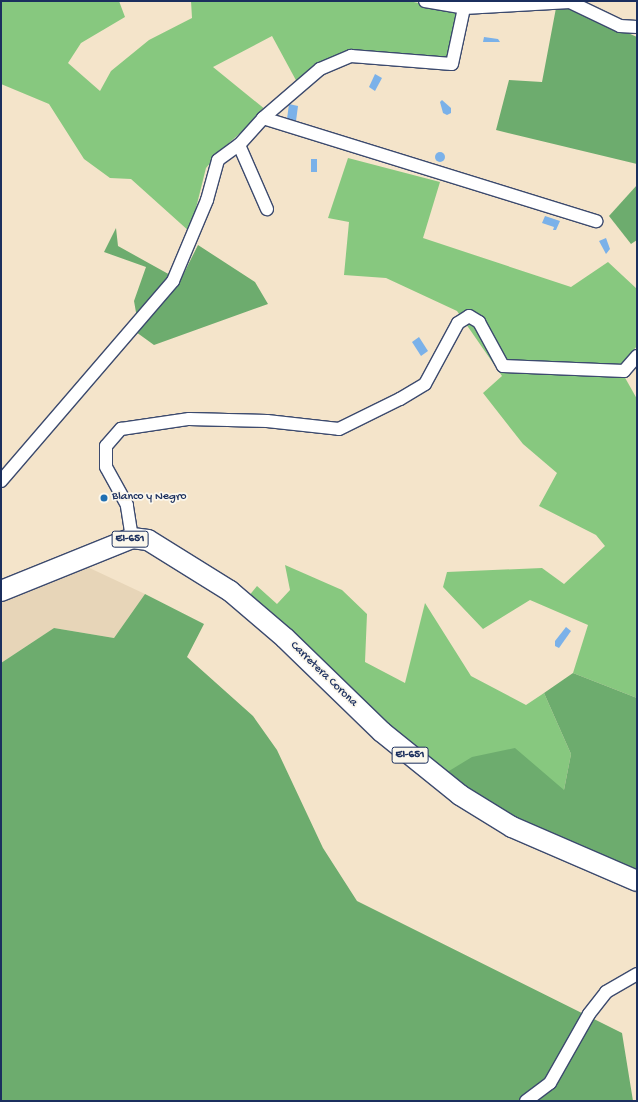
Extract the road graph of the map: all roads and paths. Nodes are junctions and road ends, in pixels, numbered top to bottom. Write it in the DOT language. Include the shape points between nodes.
graph roads {
  1 [pos="425,1"];
  2 [pos="464,8"];
  3 [pos="637,27"];
  4 [pos="263,118"];
  5 [pos="239,145"];
  6 [pos="267,209"];
  7 [pos="596,221"];
  8 [pos="637,356"];
  9 [pos="1,481"];
  10 [pos="132,538"];
  11 [pos="1,591"];
  12 [pos="637,881"];
  13 [pos="637,974"];
  14 [pos="526,1101"];
  1 -- 2 [label="street"];
  2 -- 3 [label="street" via="570,2 620,26"];
  2 -- 4 [label="street" via="452,64 351,56 320,70"];
  4 -- 5 [label="street"];
  4 -- 7 [label="street"];
  5 -- 6 [label="street"];
  5 -- 9 [label="street" via="218,160 207,200 173,281"];
  8 -- 10 [label="street" via="624,371 503,366 479,322 469,316 458,323 425,384 400,400 339,429 267,421 189,419 120,429 106,446 106,467 127,505"];
  10 -- 11 [label="main road, EI-651"];
  10 -- 12 [label="main road, Carretera Corona / EI-651" via="148,540 161,546 230,591 285,638 382,732 460,795 512,827"];
  13 -- 14 [label="street" via="606,992 589,1014 550,1083"];
}
